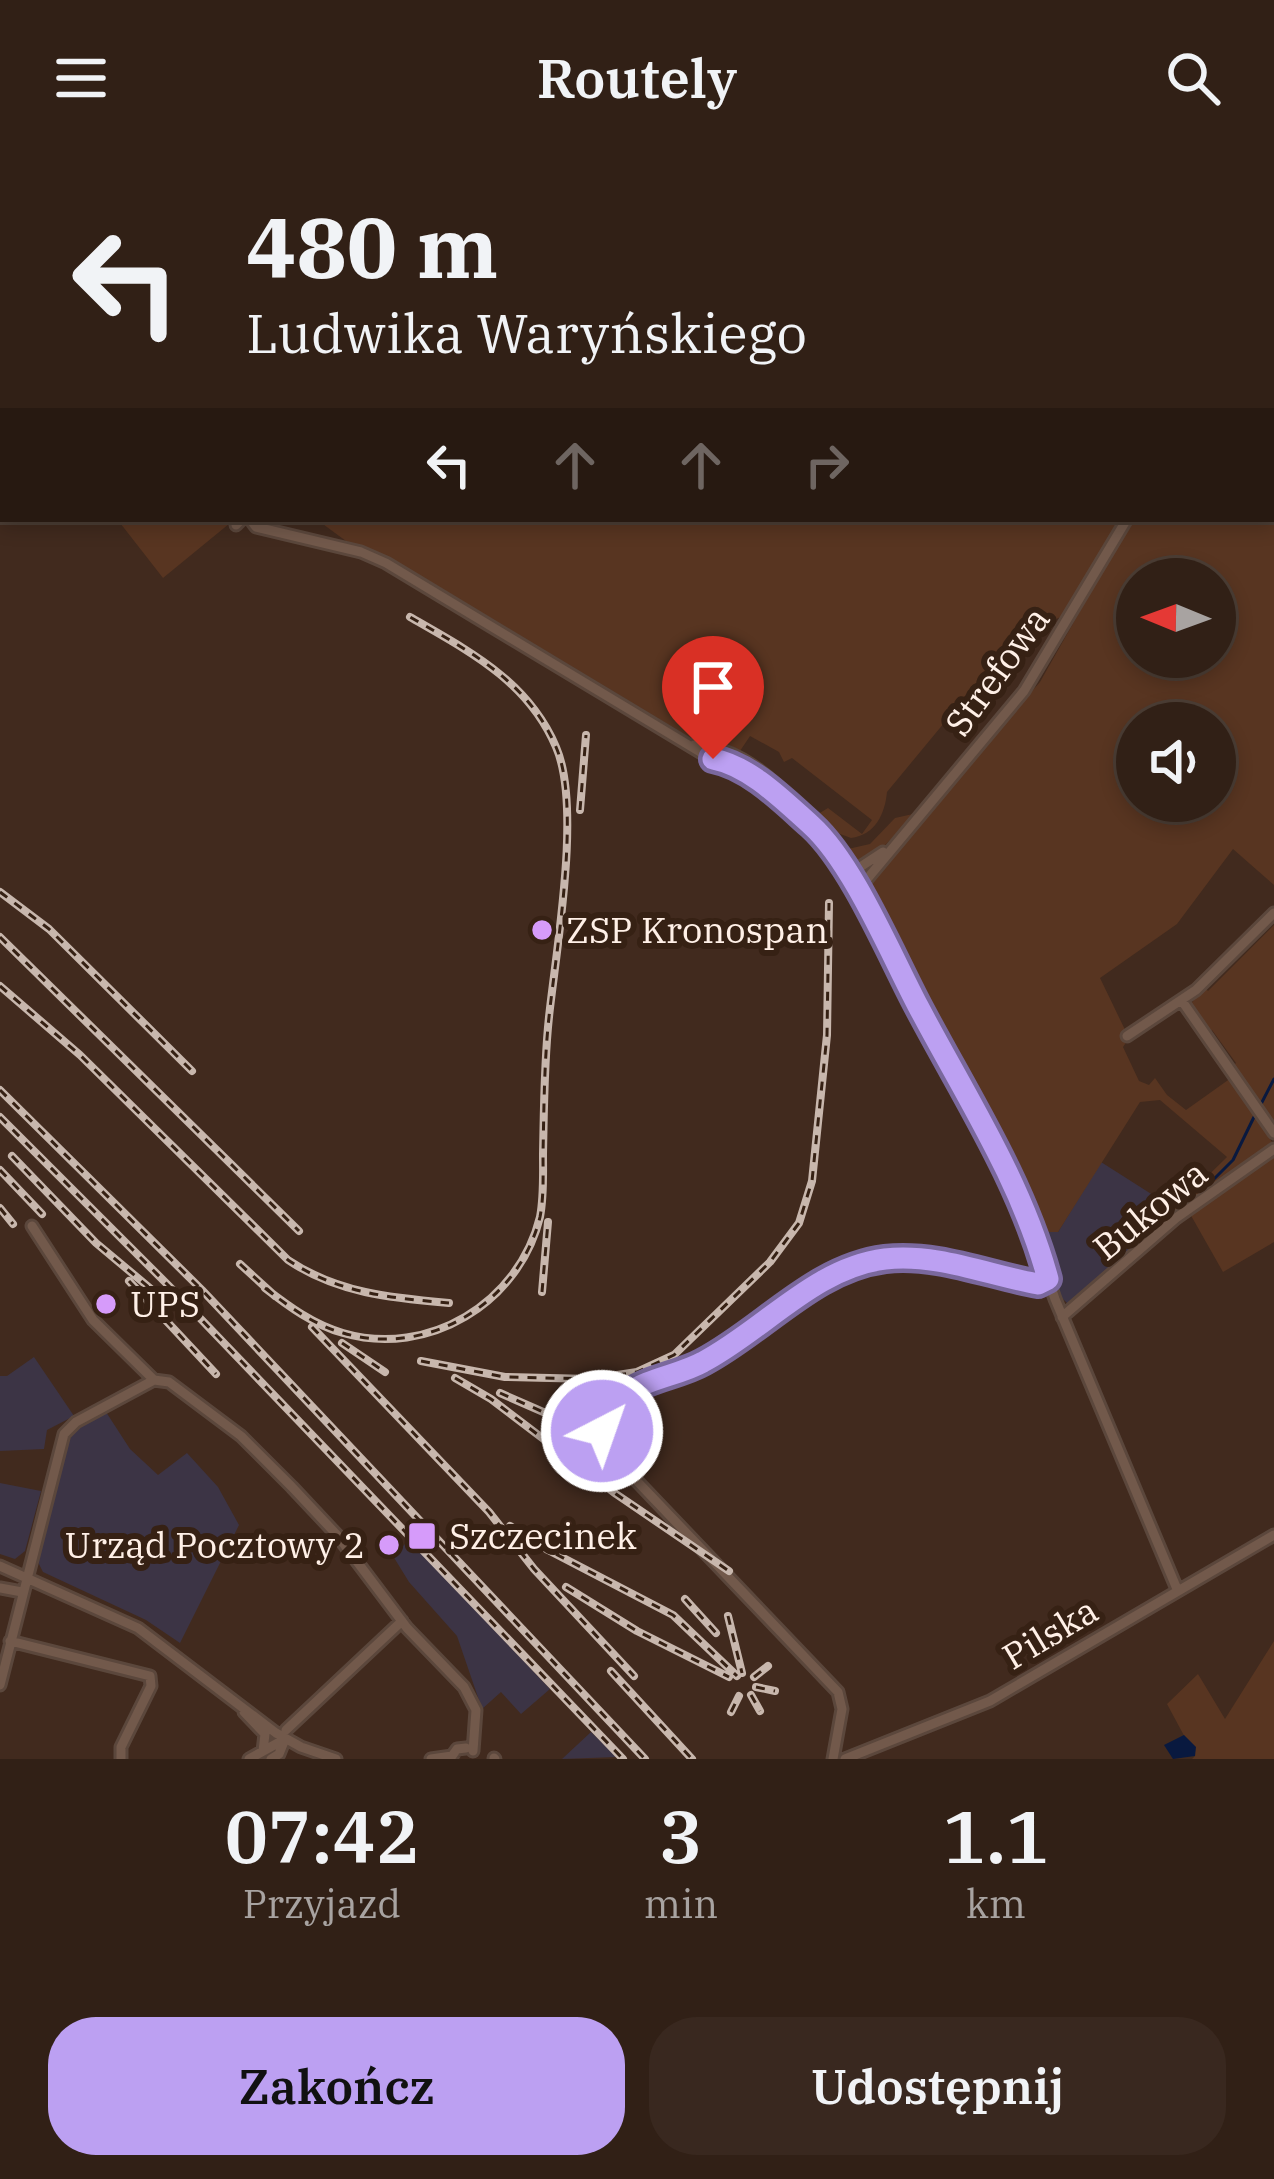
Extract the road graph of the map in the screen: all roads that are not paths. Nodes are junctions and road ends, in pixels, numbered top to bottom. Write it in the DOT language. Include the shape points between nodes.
graph roads {
  1 [pos="245,522"];
  2 [pos="1125,522"];
  3 [pos="692,746"];
  4 [pos="807,820"];
  5 [pos="894,843"];
  6 [pos="848,875"];
  7 [pos="856,891"];
  8 [pos="1274,913"];
  9 [pos="1182,1001"];
  10 [pos="1127,1036"];
  11 [pos="1274,1133"];
  12 [pos="1274,1149"];
  13 [pos="32,1226"];
  14 [pos="1048,1279"];
  15 [pos="1062,1317"];
  16 [pos="154,1380"];
  17 [pos="1274,1534"];
  18 [pos="0,1566"];
  19 [pos="26,1576"];
  20 [pos="0,1588"];
  21 [pos="1177,1589"];
  22 [pos="22,1592"];
  23 [pos="402,1622"];
  24 [pos="10,1641"];
  25 [pos="0,1685"];
  26 [pos="232,1699"];
  27 [pos="286,1735"];
  28 [pos="472,1753"];
  29 [pos="267,1755"];
  30 [pos="452,1758"];
  31 [pos="121,1759"];
  32 [pos="249,1759"];
  33 [pos="336,1759"];
  34 [pos="430,1759"];
  35 [pos="833,1759"];
  36 [pos="845,1759"];
  1 -- 3 [label="street" via="386,563"];
  2 -- 5 [label="street, Strefowa" via="1035,676"];
  3 -- 4 [label="street"];
  3 -- 4 [label="street" via="716,746 771,779"];
  4 -- 6 [label="street"];
  5 -- 6 [label="street, Strefowa"];
  5 -- 7 [label="street, Strefowa"];
  6 -- 7 [label="street"];
  7 -- 14 [label="street" via="1017,1188"];
  8 -- 9 [label="street"];
  9 -- 10 [label="street"];
  9 -- 11 [label="street"];
  12 -- 15 [label="street, Bukowa" via="1154,1236"];
  13 -- 16 [label="street" via="93,1320"];
  14 -- 15 [label="street"];
  14 -- 35 [label="street" via="1038,1284 914,1258 862,1264 705,1361 626,1395 605,1420 603,1439 613,1456 838,1692"];
  15 -- 21 [label="street"];
  16 -- 19 [label="street" via="67,1430"];
  16 -- 23 [label="street" via="169,1382 242,1436 323,1519"];
  17 -- 21 [label="street, Pilska"];
  18 -- 19 [label="street"];
  19 -- 22 [label="street"];
  19 -- 26 [label="street" via="138,1628"];
  20 -- 22 [label="street"];
  21 -- 36 [label="street, Pilska" via="968,1712"];
  22 -- 24 [label="street"];
  23 -- 27 [label="street"];
  23 -- 28 [label="street" via="471,1696"];
  24 -- 25 [label="street"];
  24 -- 31 [label="street" via="152,1678"];
  26 -- 27 [label="street"];
  26 -- 29 [label="street" via="265,1734"];
  27 -- 29 [label="street" via="282,1749"];
  27 -- 33 [label="street"];
  28 -- 30 [label="street" via="457,1750"];
  29 -- 32 [label="street"];
  30 -- 34 [label="street"];
}
